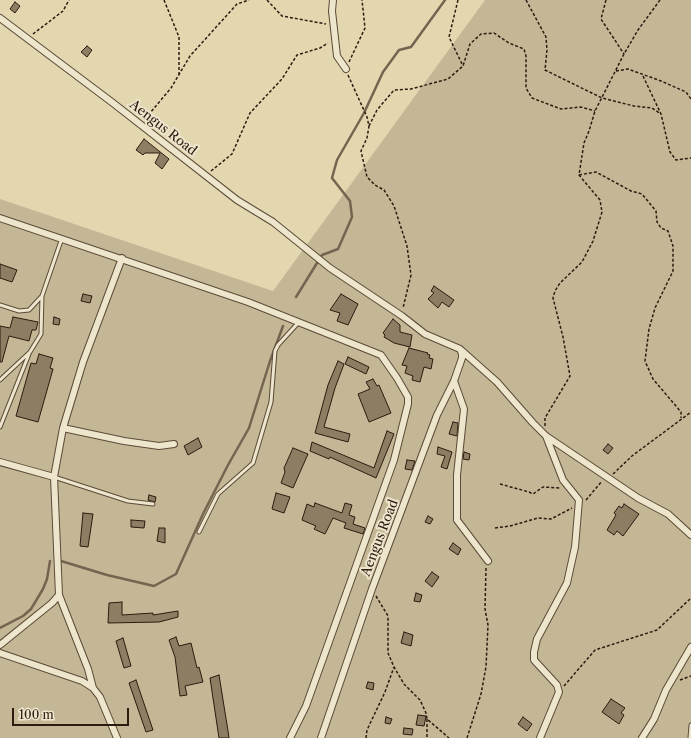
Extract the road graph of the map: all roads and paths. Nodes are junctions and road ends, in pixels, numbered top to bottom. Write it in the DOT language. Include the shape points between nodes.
graph roads {
  1 [pos="69,0"];
  2 [pos="164,0"];
  3 [pos="249,0"];
  4 [pos="267,0"];
  5 [pos="333,0"];
  6 [pos="362,0"];
  7 [pos="458,0"];
  8 [pos="526,0"];
  9 [pos="606,0"];
  10 [pos="660,0"];
  11 [pos="0,18"];
  12 [pos="334,26"];
  13 [pos="26,38"];
  14 [pos="335,39"];
  15 [pos="624,54"];
  16 [pos="463,66"];
  17 [pos="346,69"];
  18 [pos="616,71"];
  19 [pos="179,74"];
  20 [pos="643,76"];
  21 [pos="602,98"];
  22 [pos="691,99"];
  23 [pos="595,111"];
  24 [pos="661,114"];
  25 [pos="141,124"];
  26 [pos="369,126"];
  27 [pos="691,158"];
  28 [pos="205,175"];
  29 [pos="578,175"];
  30 [pos="0,218"];
  31 [pos="62,238"];
  32 [pos="122,258"];
  33 [pos="42,296"];
  34 [pos="0,305"];
  35 [pos="402,316"];
  36 [pos="299,322"];
  37 [pos="460,349"];
  38 [pos="30,352"];
  39 [pos="0,380"];
  40 [pos="454,381"];
  41 [pos="691,412"];
  42 [pos="681,418"];
  43 [pos="0,427"];
  44 [pos="63,428"];
  45 [pos="546,436"];
  46 [pos="174,444"];
  47 [pos="0,462"];
  48 [pos="54,477"];
  49 [pos="606,477"];
  50 [pos="500,484"];
  51 [pos="570,487"];
  52 [pos="579,500"];
  53 [pos="153,504"];
  54 [pos="578,508"];
  55 [pos="494,528"];
  56 [pos="199,532"];
  57 [pos="691,535"];
  58 [pos="488,561"];
  59 [pos="372,589"];
  60 [pos="59,595"];
  61 [pos="691,598"];
  62 [pos="0,645"];
  63 [pos="691,647"];
  64 [pos="0,653"];
  65 [pos="394,668"];
  66 [pos="92,688"];
  67 [pos="559,692"];
  68 [pos="427,719"];
  69 [pos="691,725"];
  70 [pos="117,738"];
  71 [pos="290,738"];
  72 [pos="321,738"];
  73 [pos="366,738"];
  74 [pos="427,738"];
  75 [pos="448,738"];
  76 [pos="467,738"];
  77 [pos="540,738"];
  78 [pos="642,738"];
  79 [pos="690,738"];
  1 -- 13 [label="path" via="62,11"];
  2 -- 19 [label="path" via="179,37"];
  3 -- 19 [label="path" via="237,4 190,56"];
  4 -- 12 [label="path" via="282,16"];
  5 -- 12 [label="street"];
  6 -- 17 [label="path" via="365,28"];
  7 -- 16 [label="path" via="449,37"];
  8 -- 21 [label="path" via="546,37 545,70"];
  9 -- 15 [label="path" via="602,19"];
  10 -- 15 [label="path"];
  11 -- 13 [label="street, Aengus Road"];
  12 -- 14 [label="street"];
  13 -- 25 [label="street, Aengus Road"];
  14 -- 17 [label="street" via="337,56"];
  14 -- 28 [label="path" via="320,48 297,55 282,79 250,113 232,154"];
  15 -- 18 [label="path"];
  16 -- 23 [label="path" via="470,44 481,34 494,33 524,49 526,88 532,98 561,109 581,108"];
  16 -- 26 [label="path" via="448,79 410,89 394,90 377,110"];
  17 -- 26 [label="path"];
  18 -- 20 [label="path" via="628,69"];
  18 -- 21 [label="path"];
  19 -- 25 [label="path" via="171,88"];
  20 -- 22 [label="path" via="686,92"];
  20 -- 24 [label="path"];
  21 -- 23 [label="path"];
  21 -- 24 [label="path" via="652,108"];
  23 -- 29 [label="path" via="584,143"];
  24 -- 27 [label="path" via="670,152 676,160"];
  25 -- 28 [label="street, Aengus Road"];
  26 -- 35 [label="path" via="361,151 367,177 384,190 394,206 411,264"];
  28 -- 35 [label="street, Aengus Road"];
  29 -- 42 [label="path" via="596,172 631,191 642,194 656,211 657,222 661,228 668,231 672,246 673,271 655,308 649,329 645,361 653,378 681,412"];
  29 -- 45 [label="path" via="600,200 602,212 593,241 582,262 560,283 553,298 570,376 545,418"];
  30 -- 31 [label="street"];
  31 -- 32 [label="street"];
  31 -- 33 [label="lane"];
  32 -- 36 [label="street"];
  32 -- 44 [label="street" via="88,348"];
  33 -- 34 [label="lane" via="30,310 19,311"];
  33 -- 38 [label="lane" via="41,334"];
  35 -- 37 [label="street" via="425,334"];
  36 -- 56 [label="lane" via="275,351 272,402 253,463 218,494"];
  36 -- 71 [label="street" via="381,355 408,397 408,404 394,460 306,706"];
  37 -- 40 [label="street, Aengus Road" via="462,358"];
  37 -- 45 [label="street" via="497,382"];
  38 -- 39 [label="lane"];
  38 -- 43 [label="lane"];
  40 -- 58 [label="street" via="464,409 457,475 456,520"];
  40 -- 59 [label="street, Aengus Road" via="437,415"];
  41 -- 42 [label="path"];
  42 -- 49 [label="path" via="632,456 616,473"];
  44 -- 46 [label="street" via="124,441 159,446"];
  44 -- 48 [label="street"];
  45 -- 49 [label="street"];
  45 -- 51 [label="street" via="563,480"];
  47 -- 48 [label="street"];
  48 -- 53 [label="lane" via="128,501"];
  48 -- 60 [label="street"];
  49 -- 54 [label="path"];
  49 -- 57 [label="street" via="668,514"];
  50 -- 51 [label="path" via="533,494 543,487"];
  51 -- 52 [label="street"];
  52 -- 54 [label="street"];
  52 -- 55 [label="path" via="567,511 551,519 538,518"];
  54 -- 67 [label="street" via="575,547 567,583 537,639 534,652 534,660 557,685"];
  58 -- 76 [label="path" via="484,596 488,625 486,666 481,694"];
  59 -- 65 [label="path" via="388,616 388,652"];
  59 -- 72 [label="street, Aengus Road"];
  60 -- 62 [label="street"];
  60 -- 66 [label="street" via="88,669"];
  61 -- 67 [label="path" via="656,630 595,650"];
  63 -- 78 [label="street"];
  64 -- 66 [label="street" via="82,681"];
  65 -- 68 [label="path" via="404,684 420,700"];
  65 -- 73 [label="path" via="367,730"];
  66 -- 70 [label="street" via="100,697"];
  67 -- 77 [label="street"];
  68 -- 74 [label="path"];
  68 -- 75 [label="path"];
  69 -- 79 [label="lane"];
}
